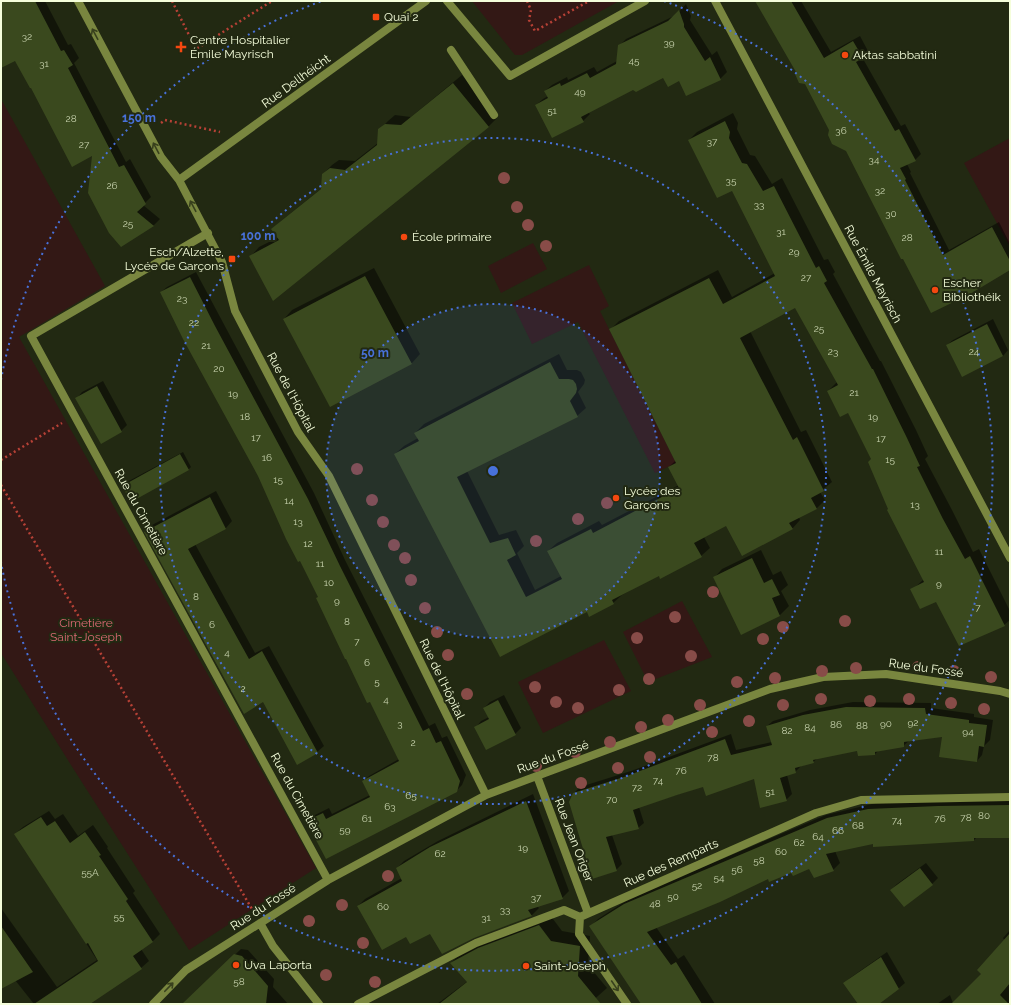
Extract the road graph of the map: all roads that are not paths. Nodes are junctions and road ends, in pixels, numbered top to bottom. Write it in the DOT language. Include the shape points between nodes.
graph roads {
  1 [pos="78,1"];
  2 [pos="426,1"];
  3 [pos="447,1"];
  4 [pos="645,1"];
  5 [pos="715,1"];
  6 [pos="451,50"];
  7 [pos="494,116"];
  8 [pos="179,180"];
  9 [pos="208,233"];
  10 [pos="1010,558"];
  11 [pos="1010,694"];
  12 [pos="537,776"];
  13 [pos="486,795"];
  14 [pos="1010,797"];
  15 [pos="328,880"];
  16 [pos="588,912"];
  17 [pos="580,917"];
  18 [pos="260,923"];
  19 [pos="625,1003"];
  20 [pos="153,1004"];
  21 [pos="319,1004"];
  22 [pos="358,1004"];
  8 -- 1 [label="street, Rue de l'Hôpital, one-way" via="161,157"];
  2 -- 8 [label="street, Rue Dellhéicht"];
  3 -- 4 [label="street" via="510,76"];
  5 -- 10 [label="street, Rue Émile Mayrisch"];
  6 -- 7 [label="street"];
  9 -- 8 [label="street, Rue de l'Hôpital, one-way"];
  9 -- 13 [label="street, Rue de l'Hôpital" via="222,262 235,312 298,432 329,476"];
  9 -- 15 [label="street, Rue du Cimetière" via="31,336"];
  11 -- 12 [label="street, Rue du Fossé" via="886,674 823,677 770,690"];
  12 -- 13 [label="street, Rue du Fossé"];
  12 -- 16 [label="street, Rue Jean Origer"];
  13 -- 15 [label="street, Rue du Fossé"];
  14 -- 16 [label="street, Rue des Remparts" via="861,800 816,813"];
  15 -- 18 [label="street, Rue du Fossé"];
  16 -- 17 [label="street, Rue des Remparts"];
  17 -- 19 [label="street, one-way" via="579,934"];
  17 -- 22 [label="street" via="564,910 476,943"];
  20 -- 18 [label="street, Rue du Fossé, one-way" via="186,970"];
  18 -- 21 [label="street" via="273,946"];
}
